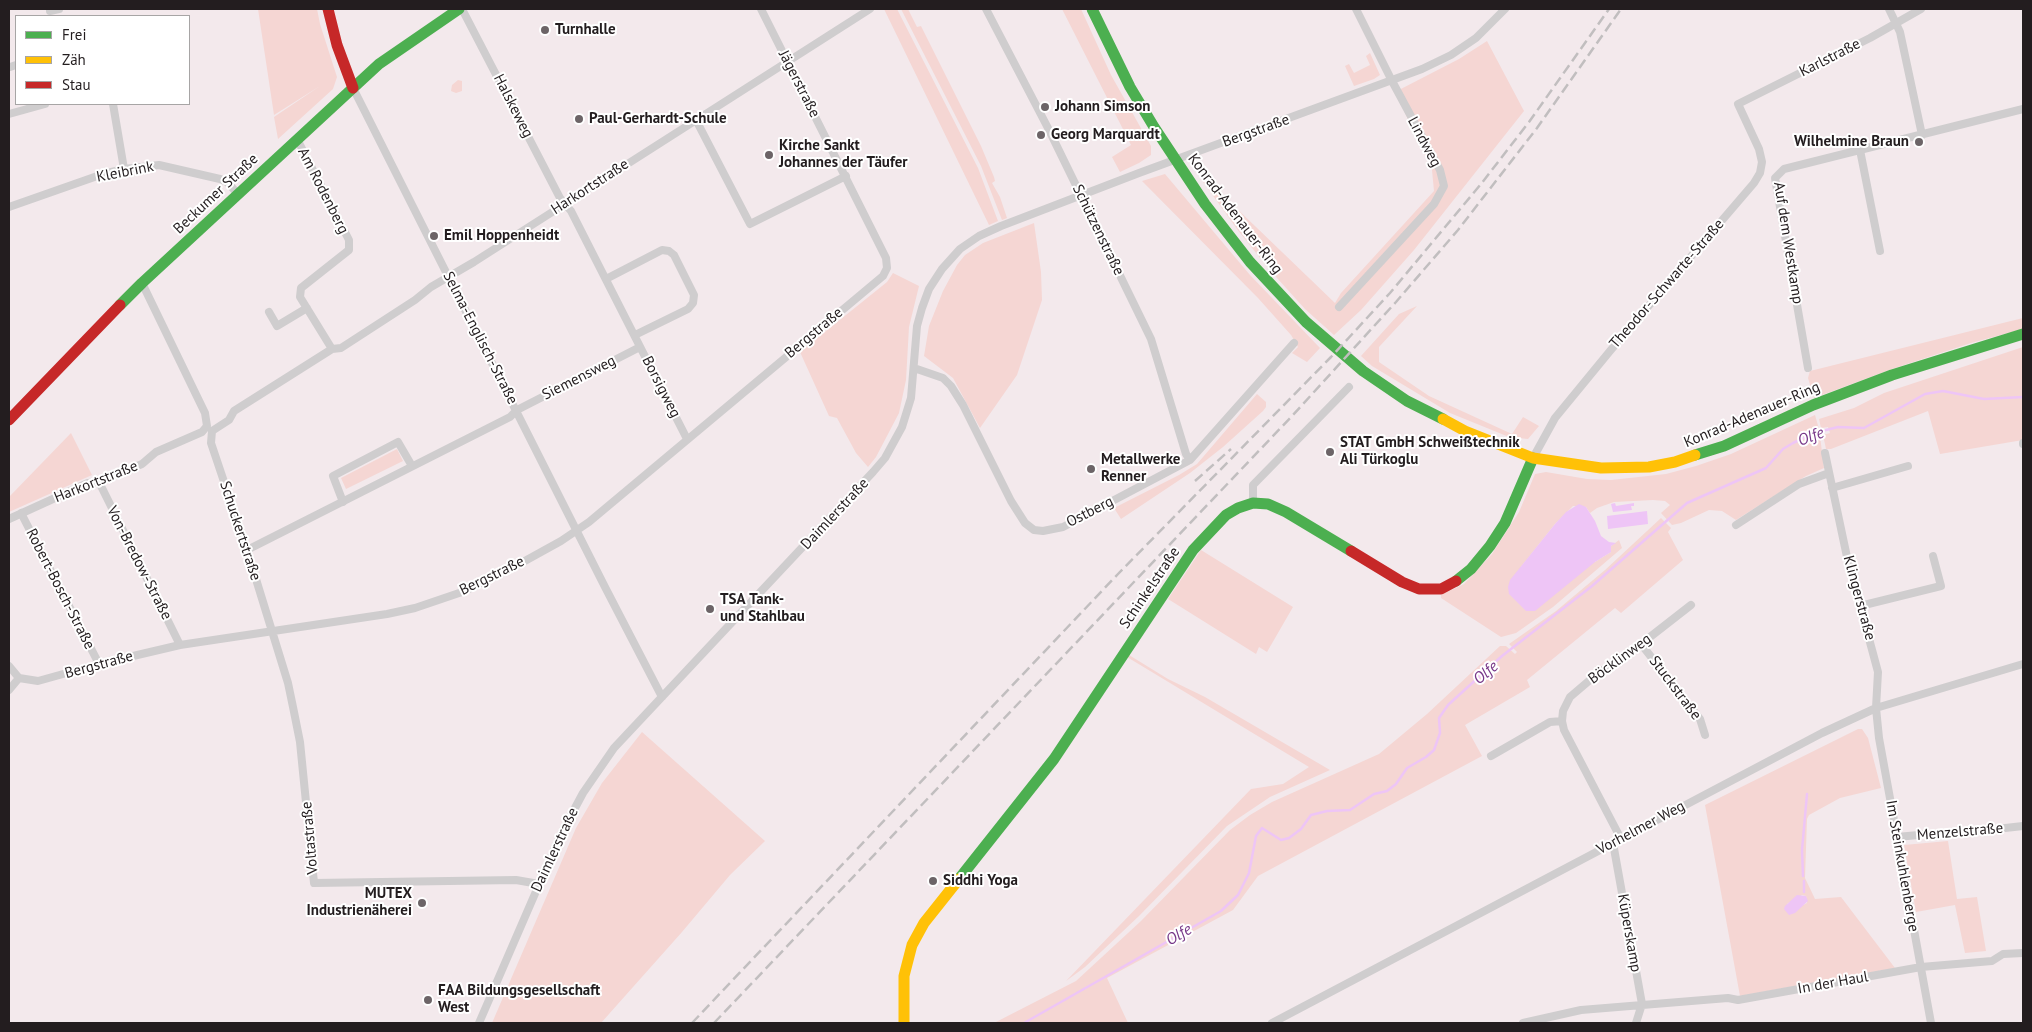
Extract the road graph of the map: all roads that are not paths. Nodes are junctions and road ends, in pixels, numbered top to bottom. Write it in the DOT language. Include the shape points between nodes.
graph roads {
  1 [pos="50,9"];
  2 [pos="59,9"];
  3 [pos="328,9"];
  4 [pos="461,9"];
  5 [pos="761,9"];
  6 [pos="870,9"];
  7 [pos="986,9"];
  8 [pos="1092,9"];
  9 [pos="1356,9"];
  10 [pos="1505,9"];
  11 [pos="1889,9"];
  12 [pos="1921,9"];
  13 [pos="1897,24"];
  14 [pos="788,61"];
  15 [pos="1392,82"];
  16 [pos="353,88"];
  17 [pos="1738,104"];
  18 [pos="41,105"];
  19 [pos="113,105"];
  20 [pos="2023,109"];
  21 [pos="9,114"];
  22 [pos="696,120"];
  23 [pos="1922,135"];
  24 [pos="297,139"];
  25 [pos="1860,150"];
  26 [pos="1176,160"];
  27 [pos="124,169"];
  28 [pos="846,176"];
  29 [pos="238,194"];
  30 [pos="1081,197"];
  31 [pos="565,204"];
  32 [pos="9,207"];
  33 [pos="1880,251"];
  34 [pos="887,268"];
  35 [pos="448,277"];
  36 [pos="606,280"];
  37 [pos="142,284"];
  38 [pos="929,289"];
  39 [pos="1339,307"];
  40 [pos="307,308"];
  41 [pos="269,312"];
  42 [pos="2023,334"];
  43 [pos="635,335"];
  44 [pos="1294,343"];
  45 [pos="640,347"];
  46 [pos="332,349"];
  47 [pos="914,368"];
  48 [pos="1808,368"];
  49 [pos="1348,387"];
  50 [pos="517,410"];
  51 [pos="9,420"];
  52 [pos="209,428"];
  53 [pos="687,439"];
  54 [pos="1825,453"];
  55 [pos="1533,458"];
  56 [pos="1190,460"];
  57 [pos="412,466"];
  58 [pos="1908,466"];
  59 [pos="1829,473"];
  60 [pos="99,482"];
  61 [pos="1832,488"];
  62 [pos="343,502"];
  63 [pos="1252,503"];
  64 [pos="21,513"];
  65 [pos="9,519"];
  66 [pos="1736,524"];
  67 [pos="577,531"];
  68 [pos="247,550"];
  69 [pos="1933,556"];
  70 [pos="1691,605"];
  71 [pos="1860,606"];
  72 [pos="271,631"];
  73 [pos="1641,644"];
  74 [pos="180,645"];
  75 [pos="99,664"];
  76 [pos="2023,664"];
  77 [pos="9,666"];
  78 [pos="19,678"];
  79 [pos="9,690"];
  80 [pos="662,697"];
  81 [pos="1876,708"];
  82 [pos="1562,720"];
  83 [pos="1705,735"];
  84 [pos="1491,756"];
  85 [pos="2023,826"];
  86 [pos="1897,837"];
  87 [pos="1621,839"];
  88 [pos="1613,843"];
  89 [pos="539,884"];
  90 [pos="2023,953"];
  91 [pos="1921,967"];
  92 [pos="1642,1004"];
  93 [pos="479,1023"];
  94 [pos="904,1023"];
  95 [pos="1272,1023"];
  96 [pos="1523,1023"];
  97 [pos="1636,1023"];
  98 [pos="1931,1023"];
  1 -- 2 [label="street"];
  3 -- 16 [label="main road"];
  4 -- 16 [label="main road, Beckumer Straße" via="379,64"];
  4 -- 31 [label="street, Halskeweg"];
  5 -- 14 [label="street, Jägerstraße"];
  6 -- 14 [label="street, Harkortstraße"];
  7 -- 30 [label="street, Schützenstraße"];
  8 -- 26 [label="main road, Konrad-Adenauer-Ring" via="1130,86"];
  9 -- 15 [label="street, Lindweg"];
  10 -- 15 [label="street, Bergstraße" via="1476,38 1451,55"];
  11 -- 13 [label="street"];
  12 -- 13 [label="street, Karlstraße"];
  13 -- 17 [label="street, Karlstraße"];
  13 -- 23 [label="street"];
  14 -- 22 [label="street, Harkortstraße"];
  14 -- 28 [label="street, Jägerstraße"];
  15 -- 26 [label="street, Bergstraße"];
  15 -- 39 [label="street, Lindweg" via="1440,170 1444,186 1434,204"];
  16 -- 24 [label="main road, Beckumer Straße"];
  16 -- 35 [label="street, Selma-Englisch-Straße"];
  17 -- 55 [label="street, Theodor-Schwarte-Straße" via="1759,150 1760,173 1569,400"];
  18 -- 21 [label="street"];
  19 -- 27 [label="street"];
  20 -- 23 [label="street, Auf dem Westkamp"];
  22 -- 28 [label="street" via="750,224"];
  22 -- 31 [label="street, Harkortstraße"];
  23 -- 25 [label="street, Auf dem Westkamp"];
  24 -- 29 [label="main road, Beckumer Straße"];
  24 -- 40 [label="street, Am Rodenberg" via="349,240 349,250 301,288 300,296"];
  25 -- 33 [label="street"];
  25 -- 48 [label="street, Auf dem Westkamp" via="1784,169 1775,178"];
  26 -- 30 [label="street, Bergstraße"];
  26 -- 55 [label="main road, Konrad-Adenauer-Ring" via="1250,262 1324,339 1413,405 1465,431"];
  27 -- 29 [label="street, Kleibrink" via="159,165 211,175 227,182"];
  27 -- 32 [label="street, Kleibrink"];
  28 -- 34 [label="street, Jägerstraße" via="886,258"];
  29 -- 37 [label="main road, Beckumer Straße"];
  30 -- 38 [label="street, Bergstraße" via="1001,226 969,242 951,258"];
  30 -- 56 [label="street, Schützenstraße" via="1151,339"];
  31 -- 35 [label="street, Harkortstraße"];
  31 -- 36 [label="street, Borsigweg"];
  34 -- 53 [label="street, Bergstraße" via="883,276"];
  35 -- 46 [label="street, Harkortstraße" via="341,348"];
  35 -- 50 [label="street, Selma-Englisch-Straße"];
  36 -- 43 [label="street, Borsigweg"];
  36 -- 43 [label="street" via="662,250 674,255 694,295 694,303"];
  37 -- 51 [label="main road, Beckumer Straße"];
  37 -- 52 [label="street, Schuckertstraße" via="205,413"];
  38 -- 47 [label="street, Daimlerstraße" via="917,326"];
  40 -- 41 [label="street" via="277,326"];
  40 -- 46 [label="street, Am Rodenberg"];
  42 -- 55 [label="main road, Konrad-Adenauer-Ring" via="1892,375 1813,405 1724,446 1675,462 1601,468"];
  43 -- 45 [label="street, Borsigweg"];
  44 -- 56 [label="street, Ostberg"];
  45 -- 50 [label="street, Siemensweg"];
  45 -- 53 [label="street, Borsigweg"];
  46 -- 52 [label="street, Harkortstraße" via="234,411 229,420"];
  47 -- 56 [label="street, Ostberg" via="942,378 951,386 1011,501 1025,523 1034,530 1051,531 1063,527"];
  47 -- 80 [label="street, Daimlerstraße" via="911,398 902,427 885,458"];
  49 -- 63 [label="street" via="1253,485"];
  50 -- 57 [label="street, Siemensweg" via="510,417"];
  50 -- 67 [label="street, Selma-Englisch-Straße"];
  52 -- 60 [label="street, Harkortstraße" via="156,452 142,464"];
  52 -- 68 [label="street, Schuckertstraße" via="211,443"];
  53 -- 67 [label="street, Bergstraße"];
  54 -- 59 [label="street, Klingerstraße"];
  55 -- 63 [label="main road" via="1505,523 1490,546 1471,569 1441,589 1419,589 1402,582 1286,512 1268,504"];
  57 -- 62 [label="street, Siemensweg"];
  57 -- 62 [label="street" via="398,442 333,476"];
  58 -- 61 [label="street"];
  59 -- 61 [label="street, Klingerstraße"];
  59 -- 66 [label="street" via="1799,484"];
  60 -- 64 [label="street, Harkortstraße"];
  60 -- 74 [label="street, Von-Bredow-Straße"];
  61 -- 71 [label="street, Klingerstraße"];
  62 -- 68 [label="street, Siemensweg"];
  63 -- 94 [label="main road, Schinkelstraße" via="1226,515 1193,550 1054,759 924,923 912,945 904,976"];
  64 -- 65 [label="street, Harkortstraße"];
  64 -- 75 [label="street, Robert-Bosch-Straße"];
  67 -- 72 [label="street, Bergstraße" via="523,562 444,599 387,614"];
  67 -- 80 [label="street, Selma-Englisch-Straße"];
  68 -- 72 [label="street, Schuckertstraße"];
  69 -- 71 [label="street" via="1941,586"];
  70 -- 73 [label="street, Böcklinweg"];
  71 -- 81 [label="street, Klingerstraße" via="1878,672"];
  72 -- 74 [label="street, Bergstraße"];
  72 -- 89 [label="street, Voltastraße" via="288,683 300,742 314,883 516,880"];
  73 -- 82 [label="street, Böcklinweg" via="1570,697"];
  73 -- 83 [label="street, Stuckstraße" via="1700,719"];
  74 -- 75 [label="street, Bergstraße"];
  75 -- 78 [label="street, Bergstraße" via="38,682"];
  76 -- 81 [label="street, Vorhelmer Weg"];
  77 -- 78 [label="street"];
  78 -- 79 [label="street"];
  80 -- 89 [label="street, Daimlerstraße" via="614,748 586,787"];
  81 -- 86 [label="street, Im Steinkuhlenberge"];
  81 -- 87 [label="street, Vorhelmer Weg"];
  82 -- 84 [label="street" via="1550,722"];
  82 -- 87 [label="street" via="1573,749"];
  85 -- 86 [label="street, Menzelstraße"];
  86 -- 91 [label="street, Im Steinkuhlenberge"];
  87 -- 88 [label="street, Vorhelmer Weg"];
  88 -- 92 [label="street, Küperskamp"];
  88 -- 95 [label="street, Vorhelmer Weg"];
  89 -- 93 [label="street, Daimlerstraße"];
  90 -- 91 [label="street, In der Haul" via="2003,954 1992,961"];
  91 -- 92 [label="street, In der Haul" via="1738,1000"];
  91 -- 98 [label="street, Im Steinkuhlenberge"];
  92 -- 96 [label="street, In der Haul" via="1581,1010"];
  92 -- 97 [label="street, Küperskamp"];
}
